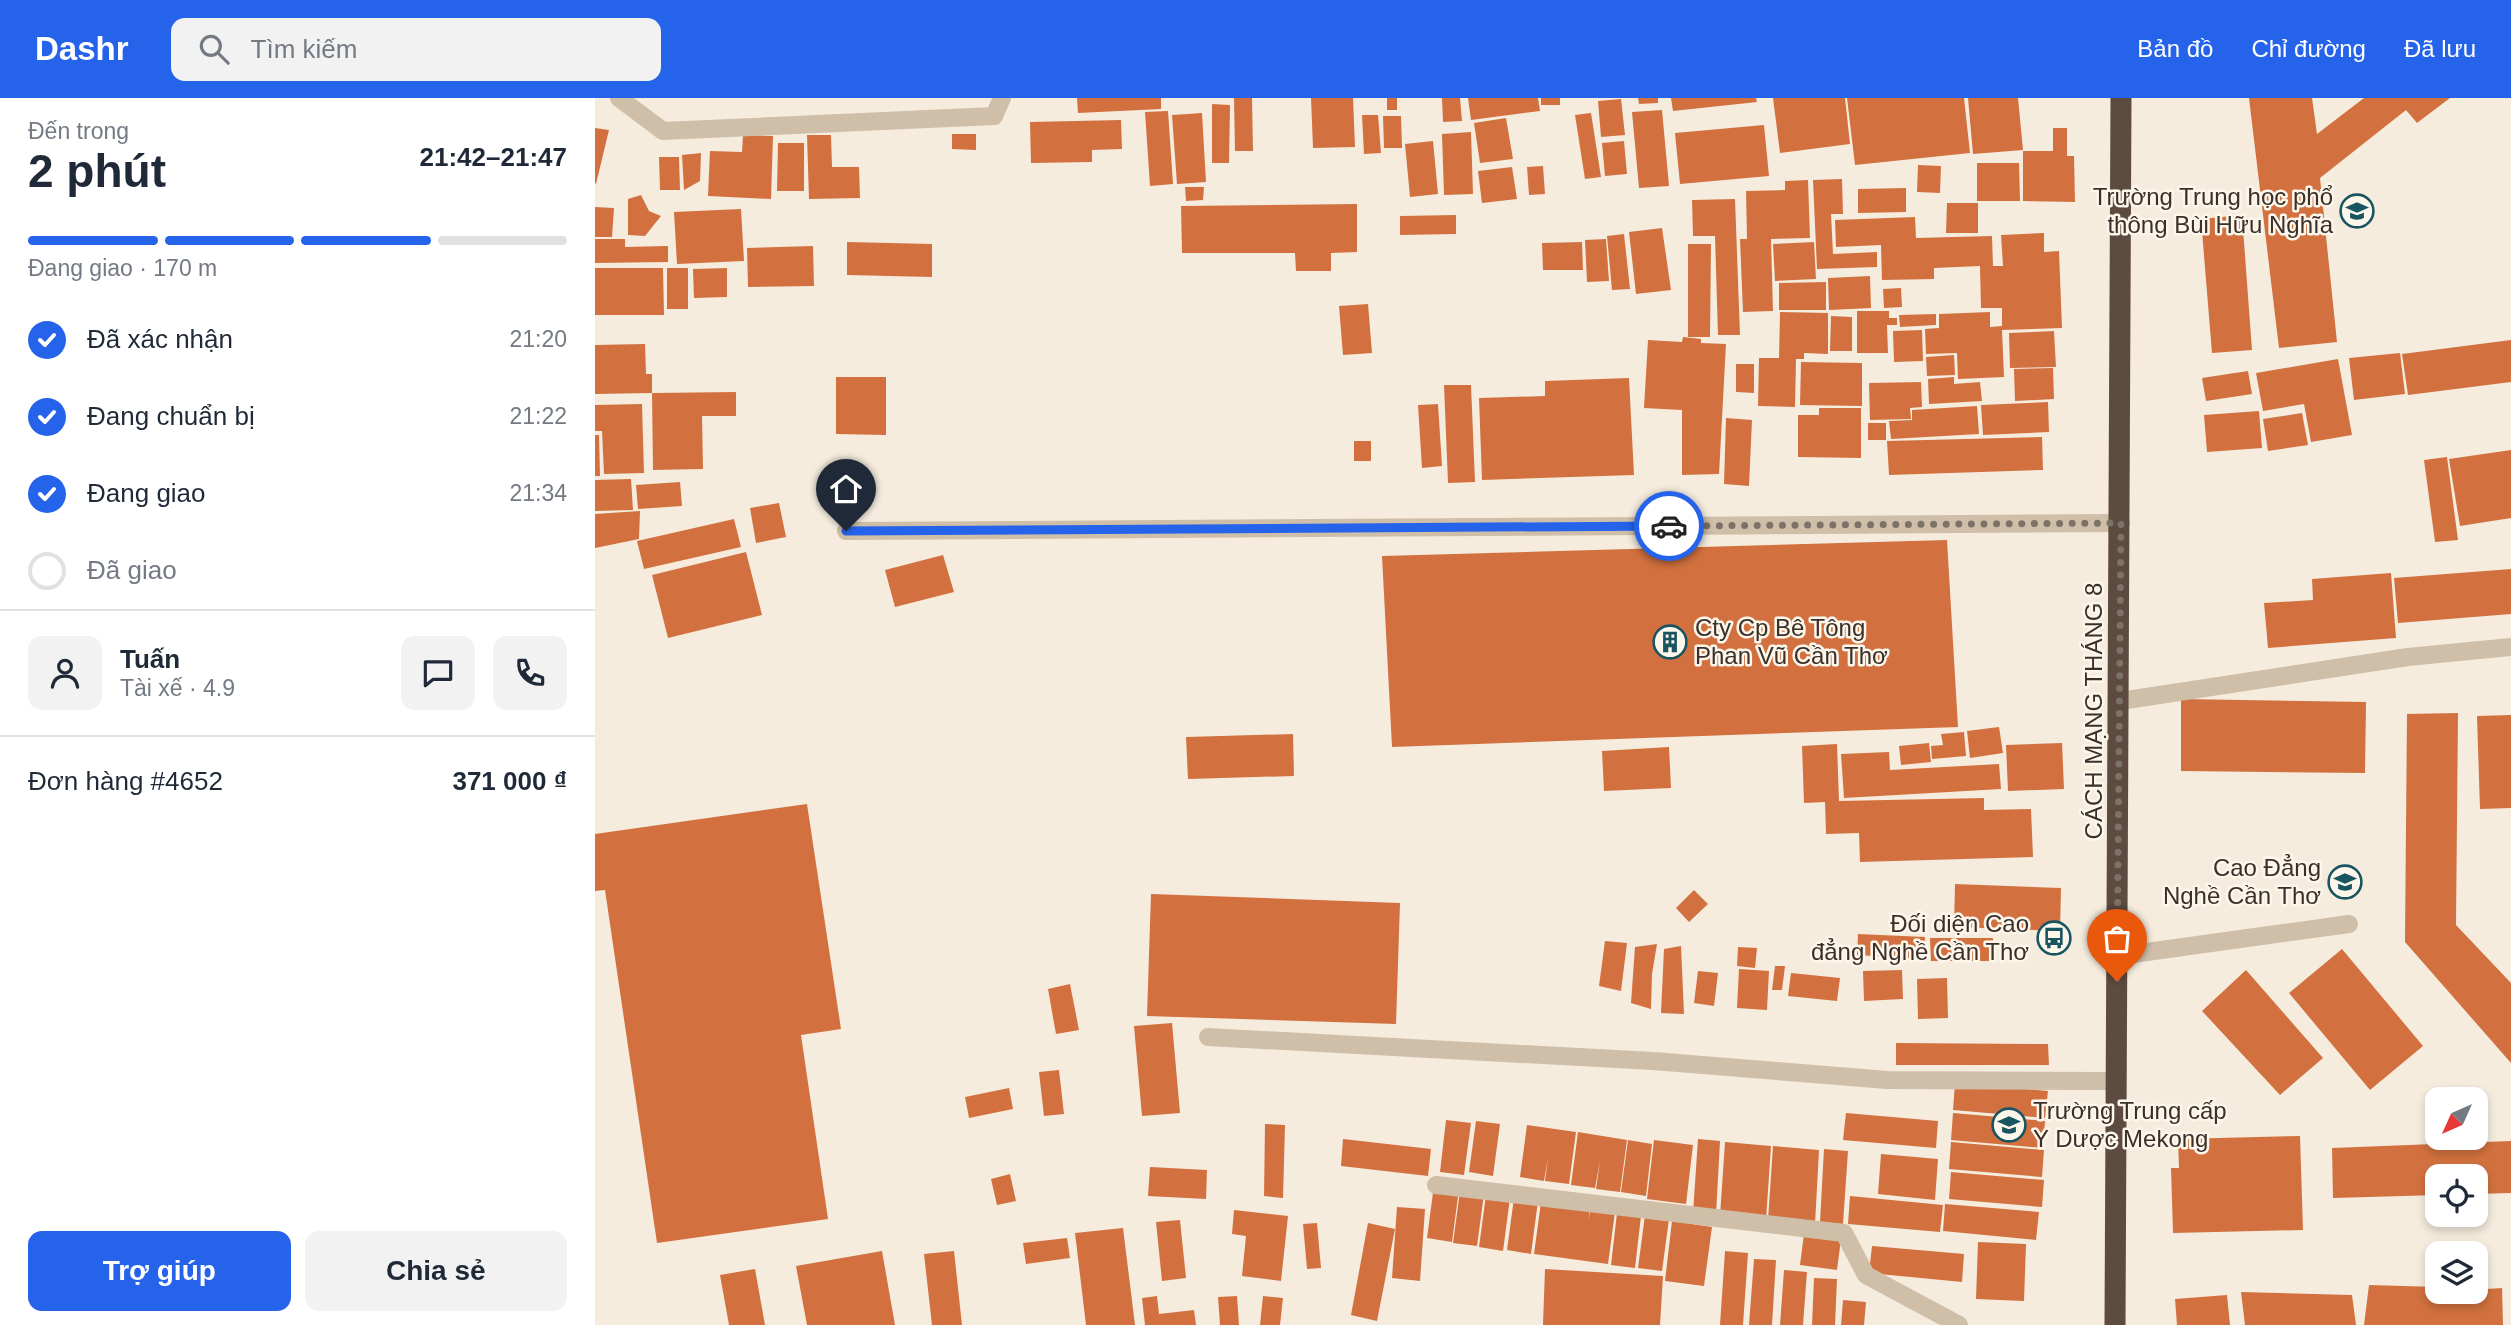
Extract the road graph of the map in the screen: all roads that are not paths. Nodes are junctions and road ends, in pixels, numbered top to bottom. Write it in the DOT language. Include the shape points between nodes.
graph roads {
  1 [pos="619,98"];
  2 [pos="1002,98"];
  3 [pos="2122,98"];
  4 [pos="2121,523"];
  5 [pos="846,531"];
  6 [pos="2511,647"];
  7 [pos="2120,701"];
  8 [pos="2349,924"];
  9 [pos="2117,956"];
  10 [pos="1209,1037"];
  11 [pos="2117,1081"];
  12 [pos="1436,1185"];
  13 [pos="1959,1325"];
  14 [pos="2115,1325"];
  1 -- 2 [label="street" via="663,131 994,116"];
  3 -- 4 [label="highway, CÁCH MẠNG THÁNG 8"];
  4 -- 5 [label="street"];
  4 -- 7 [label="highway, CÁCH MẠNG THÁNG 8"];
  6 -- 7 [label="street" via="2408,657"];
  7 -- 9 [label="highway, CÁCH MẠNG THÁNG 8"];
  8 -- 9 [label="street"];
  9 -- 11 [label="highway, CÁCH MẠNG THÁNG 8"];
  10 -- 11 [label="street" via="1653,1061 1887,1080"];
  11 -- 14 [label="highway, CÁCH MẠNG THÁNG 8"];
  12 -- 13 [label="street" via="1844,1233 1866,1275"];
}
